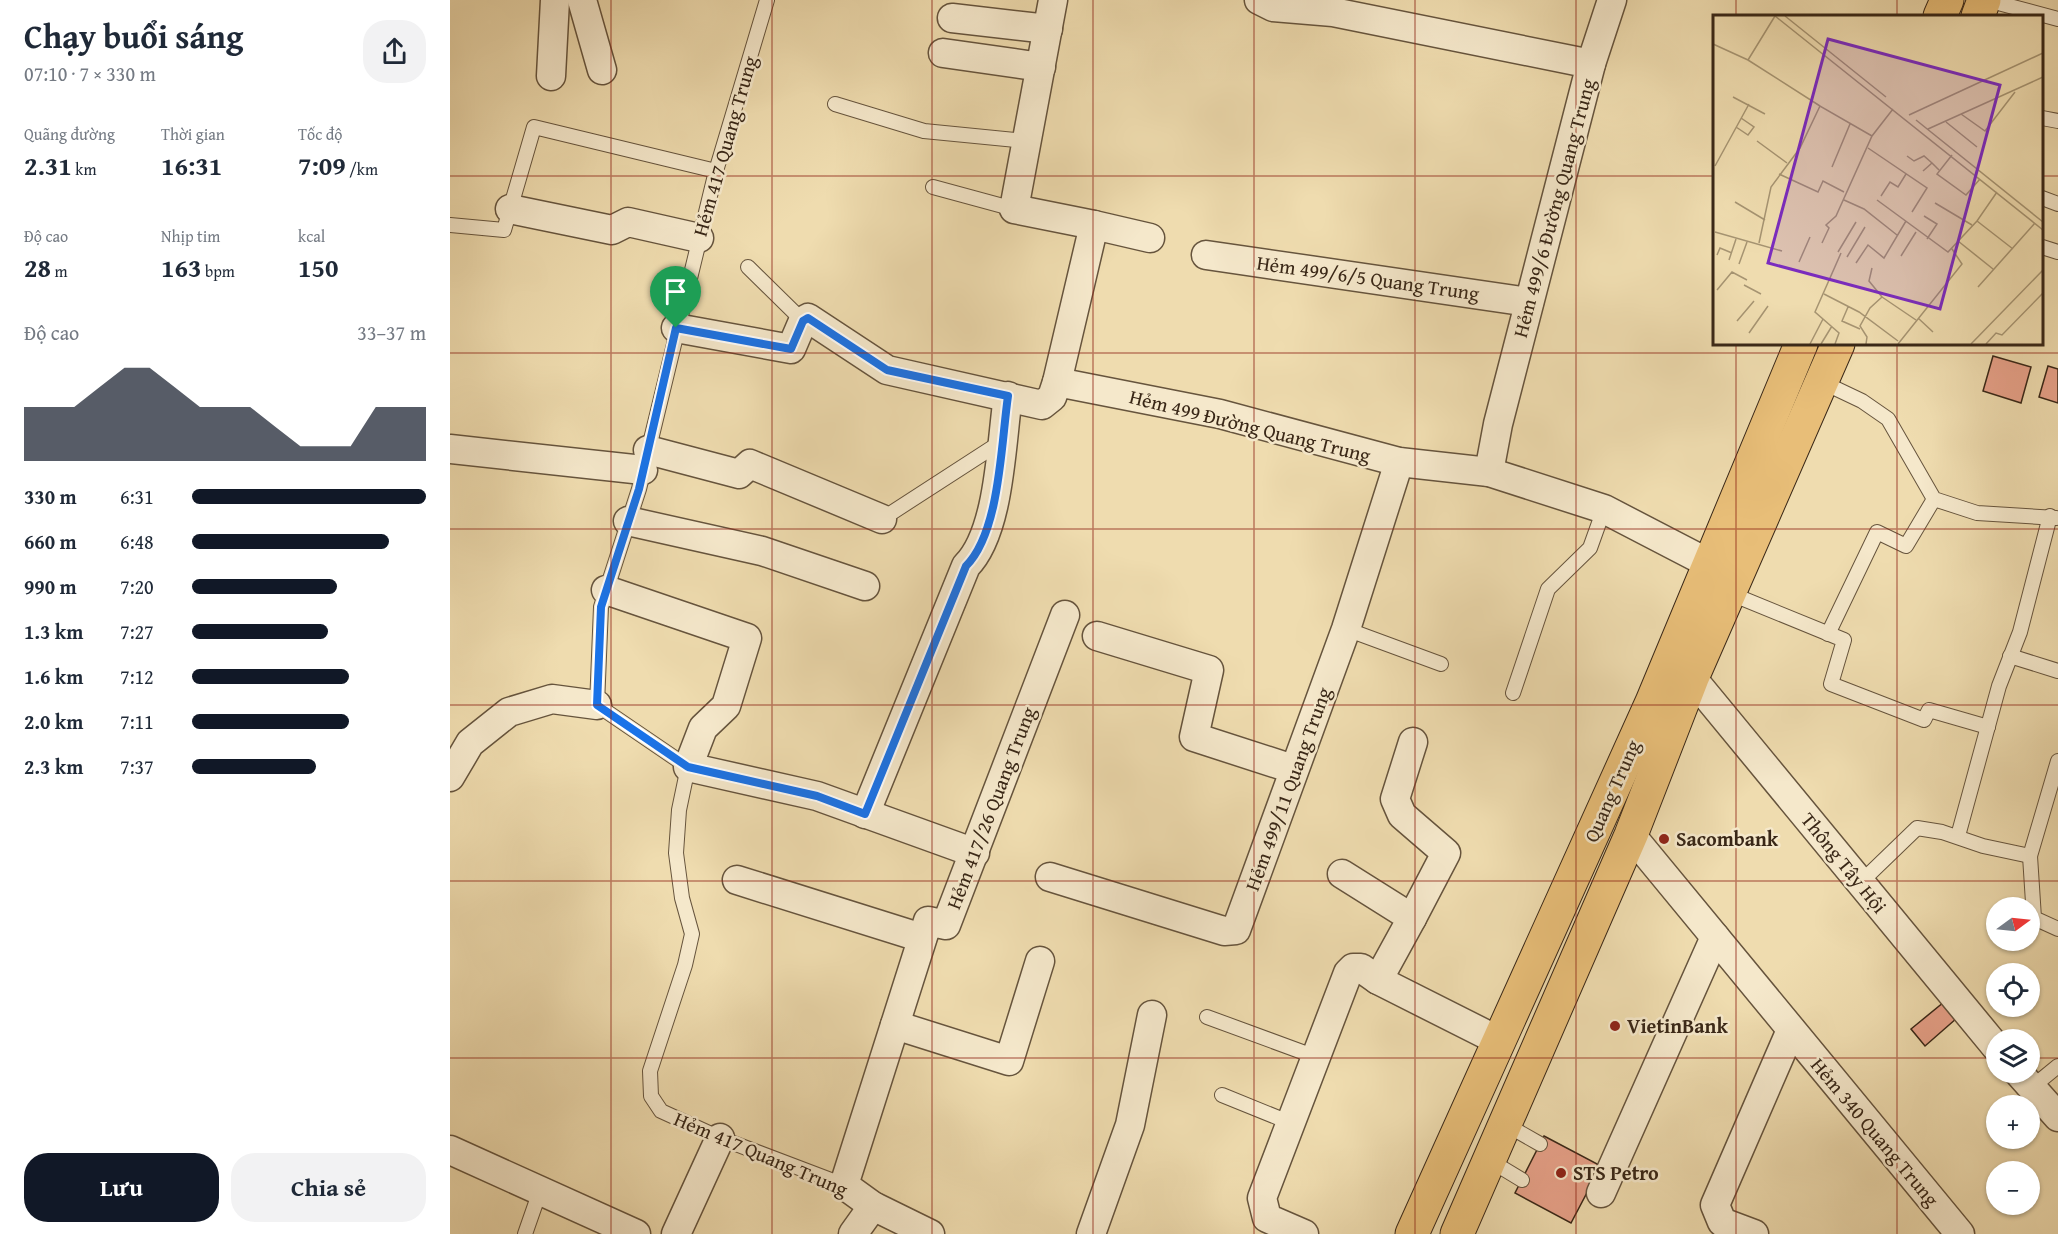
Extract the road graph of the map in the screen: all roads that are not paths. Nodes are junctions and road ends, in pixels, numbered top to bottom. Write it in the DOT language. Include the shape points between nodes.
graph roads {
  1 [pos="555,0"];
  2 [pos="582,0"];
  3 [pos="767,0"];
  4 [pos="1053,0"];
  5 [pos="1259,0"];
  6 [pos="1612,0"];
  7 [pos="1947,0"];
  8 [pos="1986,0"];
  9 [pos="1940,15"];
  10 [pos="1978,15"];
  11 [pos="2043,15"];
  12 [pos="2043,15"];
  13 [pos="952,18"];
  14 [pos="2058,19"];
  15 [pos="1048,29"];
  16 [pos="943,53"];
  17 [pos="1591,64"];
  18 [pos="1041,68"];
  19 [pos="602,70"];
  20 [pos="551,76"];
  21 [pos="835,104"];
  22 [pos="2043,118"];
  23 [pos="2058,121"];
  24 [pos="1026,141"];
  25 [pos="716,171"];
  26 [pos="933,187"];
  27 [pos="2043,198"];
  28 [pos="2058,204"];
  29 [pos="510,209"];
  30 [pos="1014,209"];
  31 [pos="450,225"];
  32 [pos="1094,225"];
  33 [pos="699,238"];
  34 [pos="1150,238"];
  35 [pos="2043,247"];
  36 [pos="2058,252"];
  37 [pos="1206,255"];
  38 [pos="748,267"];
  39 [pos="1529,302"];
  40 [pos="803,321"];
  41 [pos="676,328"];
  42 [pos="1801,345"];
  43 [pos="1838,345"];
  44 [pos="1057,382"];
  45 [pos="1822,382"];
  46 [pos="1008,396"];
  47 [pos="1002,442"];
  48 [pos="450,449"];
  49 [pos="645,460"];
  50 [pos="1399,462"];
  51 [pos="1489,472"];
  52 [pos="1934,499"];
  53 [pos="1604,509"];
  54 [pos="2054,517"];
  55 [pos="882,519"];
  56 [pos="628,521"];
  57 [pos="1708,562"];
  58 [pos="865,586"];
  59 [pos="606,590"];
  60 [pos="1729,593"];
  61 [pos="1065,615"];
  62 [pos="1346,629"];
  63 [pos="1828,634"];
  64 [pos="1098,636"];
  65 [pos="2010,656"];
  66 [pos="1441,664"];
  67 [pos="1681,670"];
  68 [pos="2058,671"];
  69 [pos="1513,693"];
  70 [pos="597,705"];
  71 [pos="1988,727"];
  72 [pos="1413,742"];
  73 [pos="2058,762"];
  74 [pos="688,767"];
  75 [pos="1293,769"];
  76 [pos="450,777"];
  77 [pos="2054,790"];
  78 [pos="865,814"];
  79 [pos="1631,835"];
  80 [pos="1958,836"];
  81 [pos="975,853"];
  82 [pos="2030,856"];
  83 [pos="1342,874"];
  84 [pos="1050,877"];
  85 [pos="737,880"];
  86 [pos="1860,883"];
  87 [pos="1412,918"];
  88 [pos="2058,929"];
  89 [pos="1715,937"];
  90 [pos="922,938"];
  91 [pos="1040,961"];
  92 [pos="1378,980"];
  93 [pos="1152,1015"];
  94 [pos="1207,1017"];
  95 [pos="895,1025"];
  96 [pos="1791,1030"];
  97 [pos="1986,1035"];
  98 [pos="1499,1041"];
  99 [pos="1316,1057"];
  100 [pos="2058,1066"];
  101 [pos="2040,1073"];
  102 [pos="2027,1083"];
  103 [pos="1222,1095"];
  104 [pos="2058,1117"];
  105 [pos="1292,1124"];
  106 [pos="1505,1124"];
  107 [pos="720,1138"];
  108 [pos="1540,1144"];
  109 [pos="450,1150"];
  110 [pos="1489,1160"];
  111 [pos="1522,1180"];
  112 [pos="844,1185"];
  113 [pos="540,1191"];
  114 [pos="1601,1193"];
  115 [pos="873,1206"];
  116 [pos="525,1234"];
  117 [pos="636,1234"];
  118 [pos="676,1234"];
  119 [pos="854,1234"];
  120 [pos="930,1234"];
  121 [pos="1091,1234"];
  122 [pos="1304,1234"];
  123 [pos="1412,1234"];
  124 [pos="1457,1234"];
  125 [pos="1754,1234"];
  126 [pos="1960,1234"];
  1 -- 20 [label="street"];
  2 -- 19 [label="street"];
  3 -- 25 [label="lane, Hẻm 417 Quang Trung"];
  4 -- 15 [label="street"];
  5 -- 17 [label="street, Hẻm 499/6 Đường Quang Trung" via="1272,7 1333,12"];
  6 -- 17 [label="street"];
  7 -- 9 [label="main road"];
  8 -- 10 [label="main road"];
  8 -- 12 [label="lane"];
  11 -- 14 [label="lane"];
  13 -- 15 [label="street"];
  15 -- 18 [label="street"];
  16 -- 18 [label="street"];
  17 -- 39 [label="street, Hẻm 499/6 Đường Quang Trung"];
  18 -- 24 [label="street"];
  21 -- 24 [label="lane" via="924,131"];
  22 -- 23 [label="lane"];
  24 -- 30 [label="street"];
  25 -- 29 [label="lane" via="534,128"];
  25 -- 33 [label="lane, Hẻm 417 Quang Trung"];
  26 -- 30 [label="lane"];
  27 -- 28 [label="lane"];
  29 -- 31 [label="lane" via="504,230"];
  29 -- 33 [label="street" via="612,230 628,222"];
  30 -- 32 [label="street"];
  32 -- 34 [label="street"];
  32 -- 44 [label="street"];
  33 -- 41 [label="lane, Hẻm 417 Quang Trung"];
  35 -- 36 [label="lane"];
  37 -- 39 [label="street, Hẻm 499/6/5 Quang Trung"];
  38 -- 40 [label="lane"];
  39 -- 51 [label="street, Hẻm 499/6 Đường Quang Trung"];
  40 -- 41 [label="street" via="791,349"];
  40 -- 46 [label="street" via="813,320 887,370"];
  41 -- 49 [label="lane, Hẻm 417 Quang Trung"];
  42 -- 57 [label="main road, Quang Trung"];
  43 -- 45 [label="main road, Quang Trung"];
  44 -- 46 [label="street" via="1052,396 1042,405"];
  44 -- 50 [label="street, Hẻm 499 Đường Quang Trung" via="1220,414"];
  45 -- 52 [label="lane" via="1888,418"];
  45 -- 60 [label="main road, Quang Trung"];
  46 -- 47 [label="street"];
  47 -- 55 [label="lane"];
  47 -- 78 [label="street" via="982,546 966,566"];
  48 -- 49 [label="street"];
  49 -- 55 [label="street" via="739,474 750,464"];
  49 -- 56 [label="lane, Hẻm 417 Quang Trung"];
  50 -- 51 [label="street, Hẻm 499 Đường Quang Trung"];
  50 -- 62 [label="street, Hẻm 499/11 Quang Trung"];
  51 -- 53 [label="street, Hẻm 499 Đường Quang Trung"];
  52 -- 54 [label="lane" via="1977,513"];
  52 -- 63 [label="lane" via="1906,546 1876,532"];
  53 -- 57 [label="street, Hẻm 499 Đường Quang Trung"];
  53 -- 69 [label="lane" via="1590,548 1548,590"];
  54 -- 65 [label="lane"];
  56 -- 58 [label="street" via="762,551"];
  56 -- 59 [label="lane, Hẻm 417 Quang Trung"];
  57 -- 67 [label="main road, Quang Trung"];
  59 -- 70 [label="lane, Hẻm 417 Quang Trung" via="601,607"];
  59 -- 74 [label="street" via="747,638 726,706 703,728"];
  60 -- 63 [label="lane"];
  60 -- 67 [label="main road, Quang Trung"];
  61 -- 81 [label="street, Hẻm 417/26 Quang Trung"];
  62 -- 66 [label="lane"];
  62 -- 75 [label="street, Hẻm 499/11 Quang Trung"];
  63 -- 71 [label="lane" via="1845,643 1831,684 1924,720 1929,710"];
  64 -- 75 [label="street" via="1209,670 1194,737"];
  65 -- 68 [label="lane"];
  65 -- 71 [label="lane"];
  67 -- 79 [label="main road, Quang Trung"];
  67 -- 86 [label="street, Thông Tây Hội"];
  67 -- 98 [label="main road, Quang Trung"];
  70 -- 74 [label="lane"];
  70 -- 76 [label="street" via="552,699 509,712 470,743"];
  71 -- 80 [label="lane"];
  72 -- 87 [label="street" via="1395,799 1402,815 1446,853"];
  73 -- 77 [label="lane"];
  74 -- 78 [label="street" via="817,796"];
  74 -- 107 [label="lane, Hẻm 417 Quang Trung" via="676,853 692,934 650,1071 651,1096 661,1111"];
  75 -- 84 [label="street, Hẻm 499/11 Quang Trung" via="1236,930 1224,932"];
  77 -- 82 [label="lane"];
  78 -- 81 [label="street"];
  79 -- 89 [label="street, Hẻm 340 Quang Trung"];
  79 -- 106 [label="main road, Quang Trung"];
  80 -- 82 [label="lane"];
  80 -- 86 [label="lane" via="1917,828"];
  81 -- 90 [label="street, Hẻm 417/26 Quang Trung" via="946,926 928,921"];
  82 -- 88 [label="lane" via="2034,918"];
  83 -- 87 [label="street"];
  85 -- 90 [label="street"];
  86 -- 97 [label="street, Thông Tây Hội"];
  87 -- 92 [label="street"];
  89 -- 96 [label="street, Hẻm 340 Quang Trung"];
  89 -- 114 [label="street"];
  90 -- 95 [label="street"];
  91 -- 95 [label="street" via="1009,1061"];
  92 -- 98 [label="street"];
  92 -- 99 [label="street" via="1360,968 1348,973"];
  93 -- 121 [label="street" via="1130,1125"];
  94 -- 99 [label="lane"];
  95 -- 112 [label="street"];
  96 -- 125 [label="street, Hẻm 340 Quang Trung" via="1715,1205 1722,1222"];
  96 -- 126 [label="street, Hẻm 340 Quang Trung"];
  98 -- 123 [label="main road, Quang Trung"];
  99 -- 105 [label="street"];
  100 -- 101 [label="lane"];
  102 -- 104 [label="street"];
  103 -- 105 [label="lane"];
  105 -- 122 [label="street" via="1262,1198 1262,1209 1267,1218"];
  106 -- 108 [label="lane"];
  106 -- 110 [label="main road, Quang Trung"];
  107 -- 112 [label="lane, Hẻm 417 Quang Trung"];
  107 -- 118 [label="street"];
  109 -- 113 [label="street"];
  110 -- 111 [label="lane"];
  110 -- 124 [label="main road, Quang Trung"];
  112 -- 115 [label="street, Hẻm 417 Quang Trung"];
  113 -- 116 [label="lane"];
  113 -- 117 [label="street"];
  115 -- 119 [label="street"];
  115 -- 120 [label="street, Hẻm 417 Quang Trung"];
}
